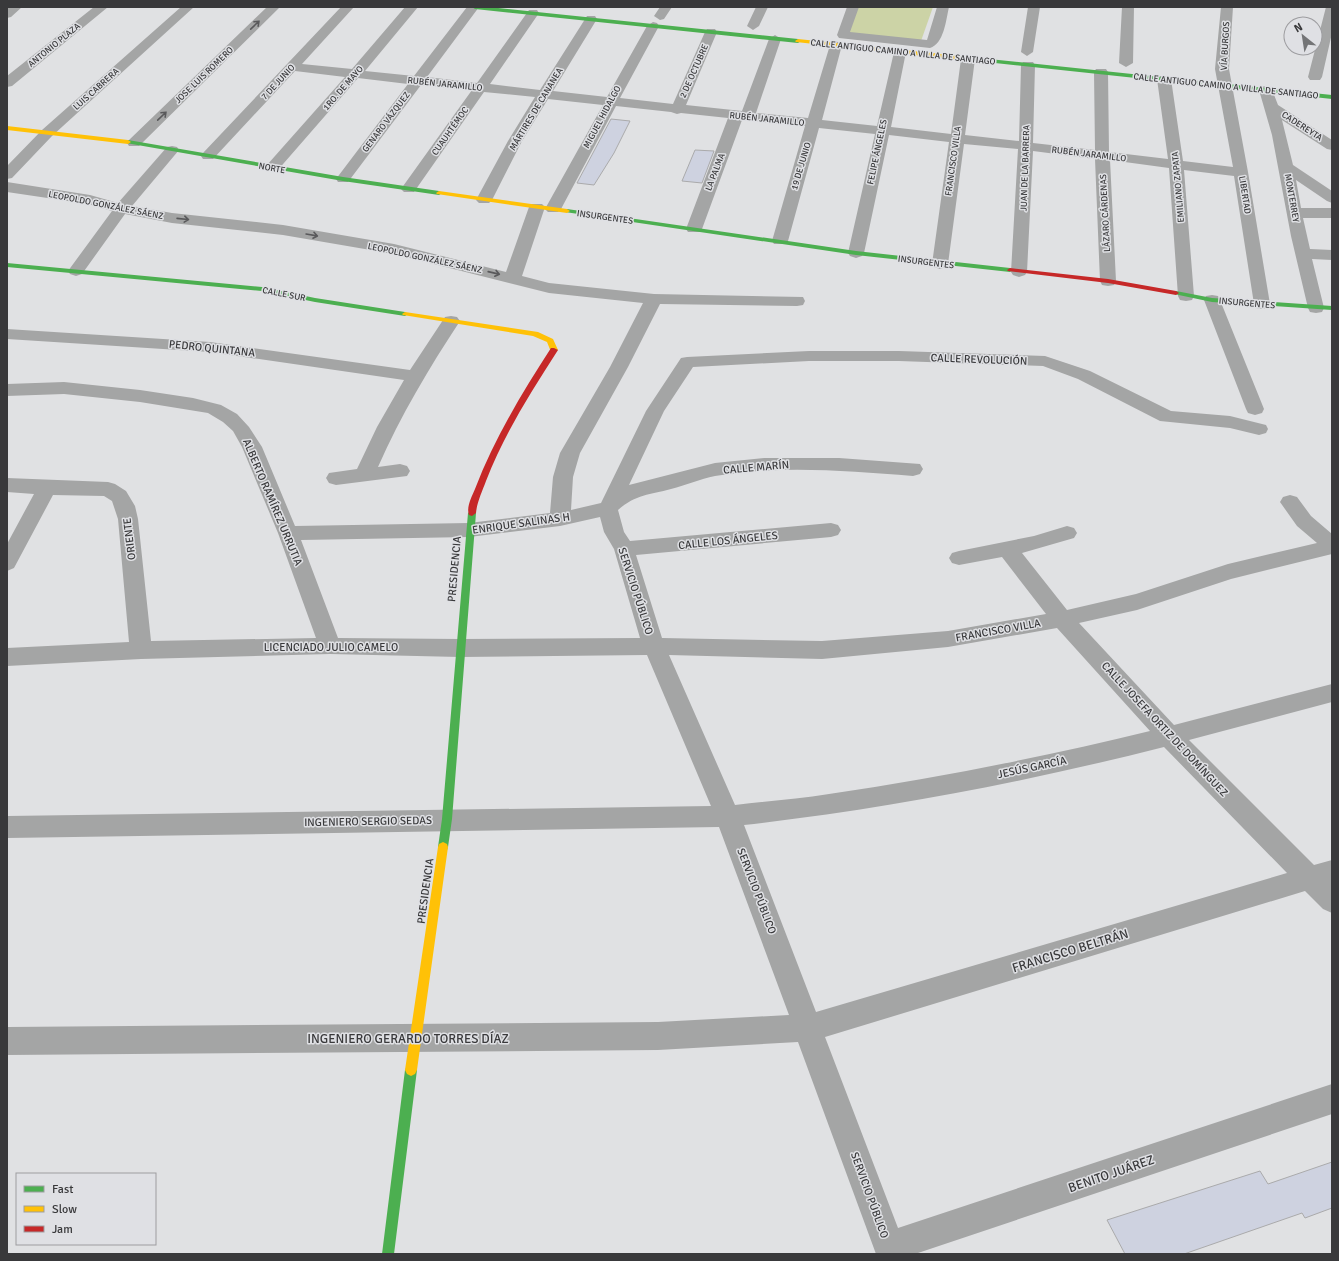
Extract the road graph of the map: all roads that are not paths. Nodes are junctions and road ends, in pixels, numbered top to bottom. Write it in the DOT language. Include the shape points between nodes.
graph roads {
  1 [pos="16,7"];
  2 [pos="102,7"];
  3 [pos="188,7"];
  4 [pos="274,7"];
  5 [pos="348,7"];
  6 [pos="412,7"];
  7 [pos="474,7"];
  8 [pos="762,7"];
  9 [pos="852,7"];
  10 [pos="943,7"];
  11 [pos="1034,7"];
  12 [pos="1128,7"];
  13 [pos="1227,7"];
  14 [pos="1332,7"];
  15 [pos="533,13"];
  16 [pos="7,14"];
  17 [pos="659,16"];
  18 [pos="591,20"];
  19 [pos="752,26"];
  20 [pos="711,32"];
  21 [pos="775,39"];
  22 [pos="836,45"];
  23 [pos="896,46"];
  24 [pos="1027,58"];
  25 [pos="968,59"];
  26 [pos="1126,63"];
  27 [pos="292,67"];
  28 [pos="1100,72"];
  29 [pos="354,75"];
  30 [pos="1315,77"];
  31 [pos="1164,79"];
  32 [pos="417,81"];
  33 [pos="7,83"];
  34 [pos="1224,85"];
  35 [pos="480,88"];
  36 [pos="1266,90"];
  37 [pos="544,94"];
  38 [pos="1330,98"];
  39 [pos="610,102"];
  40 [pos="1272,106"];
  41 [pos="677,110"];
  42 [pos="742,117"];
  43 [pos="814,125"];
  44 [pos="7,128"];
  45 [pos="881,132"];
  46 [pos="47,133"];
  47 [pos="956,139"];
  48 [pos="134,143"];
  49 [pos="1026,146"];
  50 [pos="1332,146"];
  51 [pos="172,150"];
  52 [pos="208,156"];
  53 [pos="1102,156"];
  54 [pos="1176,164"];
  55 [pos="272,168"];
  56 [pos="1287,168"];
  57 [pos="1241,172"];
  58 [pos="7,175"];
  59 [pos="343,179"];
  60 [pos="7,187"];
  61 [pos="409,189"];
  62 [pos="1332,198"];
  63 [pos="484,200"];
  64 [pos="537,207"];
  65 [pos="122,209"];
  66 [pos="553,210"];
  67 [pos="1294,213"];
  68 [pos="1332,213"];
  69 [pos="694,228"];
  70 [pos="780,241"];
  71 [pos="856,253"];
  72 [pos="1304,254"];
  73 [pos="1332,255"];
  74 [pos="940,264"];
  75 [pos="7,265"];
  76 [pos="76,271"];
  77 [pos="1019,272"];
  78 [pos="513,278"];
  79 [pos="1108,282"];
  80 [pos="1186,296"];
  81 [pos="654,299"];
  82 [pos="1212,300"];
  83 [pos="797,301"];
  84 [pos="1262,304"];
  85 [pos="1316,308"];
  86 [pos="1332,308"];
  87 [pos="451,321"];
  88 [pos="7,334"];
  89 [pos="554,346"];
  90 [pos="415,376"];
  91 [pos="7,390"];
  92 [pos="1254,409"];
  93 [pos="1259,429"];
  94 [pos="913,469"];
  95 [pos="400,471"];
  96 [pos="365,474"];
  97 [pos="336,478"];
  98 [pos="7,485"];
  99 [pos="47,488"];
  100 [pos="1290,502"];
  101 [pos="560,519"];
  102 [pos="469,530"];
  103 [pos="615,530"];
  104 [pos="831,530"];
  105 [pos="288,533"];
  106 [pos="1067,533"];
  107 [pos="1332,546"];
  108 [pos="1007,548"];
  109 [pos="959,558"];
  110 [pos="7,563"];
  111 [pos="1062,619"];
  112 [pos="330,646"];
  113 [pos="654,646"];
  114 [pos="460,648"];
  115 [pos="141,650"];
  116 [pos="7,657"];
  117 [pos="1332,693"];
  118 [pos="1170,737"];
  119 [pos="728,816"];
  120 [pos="447,819"];
  121 [pos="7,827"];
  122 [pos="1320,874"];
  123 [pos="1332,901"];
  124 [pos="809,1028"];
  125 [pos="415,1038"];
  126 [pos="7,1041"];
  127 [pos="1332,1099"];
  128 [pos="890,1251"];
  129 [pos="388,1254"];
  1 -- 16 [label="street"];
  2 -- 33 [label="street, ANTONIO PLAZA"];
  3 -- 46 [label="street, LUIS CABRERA"];
  48 -- 4 [label="street, JOSE LUIS ROMERO, one-way"];
  5 -- 27 [label="street, 7 DE JUNIO"];
  6 -- 29 [label="street, 1RO. DE MAYO"];
  7 -- 15 [label="street, CALLE ANTIGUO CAMINO A VILLA DE SANTIAGO"];
  7 -- 32 [label="street, GENARO VÁZQUEZ"];
  8 -- 19 [label="street"];
  9 -- 23 [label="street" via="844,35"];
  10 -- 23 [label="street" via="933,43"];
  11 -- 24 [label="street, JUAN DE LA BARRERA"];
  12 -- 26 [label="street"];
  13 -- 34 [label="street, VÍA BURGOS" via="1222,63"];
  14 -- 30 [label="street"];
  15 -- 18 [label="street, CALLE ANTIGUO CAMINO A VILLA DE SANTIAGO"];
  15 -- 35 [label="street, CUAUHTÉMOC"];
  17 -- 18 [label="street, CALLE ANTIGUO CAMINO A VILLA DE SANTIAGO"];
  17 -- 20 [label="street, CALLE ANTIGUO CAMINO A VILLA DE SANTIAGO"];
  17 -- 39 [label="street, MIGUEL HIDALGO"];
  18 -- 37 [label="street, MÁRTIRES DE CANANEA"];
  20 -- 21 [label="street, CALLE ANTIGUO CAMINO A VILLA DE SANTIAGO"];
  20 -- 41 [label="street, 2 DE OCTUBRE"];
  21 -- 22 [label="street, CALLE ANTIGUO CAMINO A VILLA DE SANTIAGO"];
  21 -- 42 [label="street, LA PALMA"];
  22 -- 23 [label="street, CALLE ANTIGUO CAMINO A VILLA DE SANTIAGO"];
  22 -- 43 [label="street, 19 DE JUNIO"];
  23 -- 25 [label="street, CALLE ANTIGUO CAMINO A VILLA DE SANTIAGO"];
  23 -- 45 [label="street, FELIPE ÁNGELES"];
  24 -- 25 [label="street, CALLE ANTIGUO CAMINO A VILLA DE SANTIAGO"];
  24 -- 28 [label="street, CALLE ANTIGUO CAMINO A VILLA DE SANTIAGO"];
  24 -- 49 [label="street, JUAN DE LA BARRERA"];
  25 -- 47 [label="street, FRANCISCO VILLA"];
  27 -- 29 [label="street, RUBÉN JARAMILLO"];
  27 -- 52 [label="street, 7 DE JUNIO"];
  28 -- 31 [label="street, CALLE ANTIGUO CAMINO A VILLA DE SANTIAGO"];
  28 -- 53 [label="street, LÁZARO CÁRDENAS"];
  29 -- 32 [label="street, RUBÉN JARAMILLO"];
  29 -- 55 [label="street, 1RO. DE MAYO"];
  31 -- 34 [label="street, CALLE ANTIGUO CAMINO A VILLA DE SANTIAGO"];
  31 -- 54 [label="street, EMILIANO ZAPATA"];
  32 -- 35 [label="street, RUBÉN JARAMILLO"];
  32 -- 59 [label="street, GENARO VÁZQUEZ"];
  34 -- 36 [label="street, CALLE ANTIGUO CAMINO A VILLA DE SANTIAGO"];
  34 -- 57 [label="street, LIBERTAD"];
  35 -- 37 [label="street, RUBÉN JARAMILLO"];
  35 -- 61 [label="street, CUAUHTÉMOC"];
  36 -- 38 [label="street, CALLE ANTIGUO CAMINO A VILLA DE SANTIAGO"];
  36 -- 40 [label="street, MONTERREY"];
  37 -- 39 [label="street, RUBÉN JARAMILLO"];
  37 -- 63 [label="street, MÁRTIRES DE CANANEA" via="515,141"];
  39 -- 41 [label="street, RUBÉN JARAMILLO"];
  39 -- 66 [label="street, MIGUEL HIDALGO"];
  40 -- 50 [label="street, CADEREYTA"];
  40 -- 56 [label="street, MONTERREY"];
  41 -- 42 [label="street, RUBÉN JARAMILLO"];
  42 -- 43 [label="street, RUBÉN JARAMILLO"];
  42 -- 69 [label="street, LA PALMA"];
  43 -- 45 [label="street, RUBÉN JARAMILLO"];
  43 -- 70 [label="street, 19 DE JUNIO"];
  44 -- 46 [label="street, NORTE"];
  45 -- 47 [label="street, RUBÉN JARAMILLO"];
  45 -- 71 [label="street, FELIPE ÁNGELES"];
  46 -- 48 [label="street, NORTE"];
  46 -- 58 [label="street, LUIS CABRERA"];
  47 -- 49 [label="street, RUBÉN JARAMILLO"];
  47 -- 74 [label="street, FRANCISCO VILLA"];
  48 -- 51 [label="street, NORTE"];
  49 -- 53 [label="street, RUBÉN JARAMILLO"];
  49 -- 77 [label="street, JUAN DE LA BARRERA"];
  51 -- 52 [label="street, NORTE"];
  51 -- 65 [label="street"];
  52 -- 55 [label="street, NORTE"];
  53 -- 54 [label="street, RUBÉN JARAMILLO"];
  53 -- 79 [label="street, LÁZARO CÁRDENAS"];
  54 -- 57 [label="street, RUBÉN JARAMILLO"];
  54 -- 80 [label="street, EMILIANO ZAPATA"];
  55 -- 59 [label="street, NORTE"];
  56 -- 62 [label="street"];
  56 -- 67 [label="street, MONTERREY"];
  57 -- 84 [label="street, LIBERTAD"];
  59 -- 61 [label="street, NORTE"];
  60 -- 65 [label="street, LEOPOLDO GONZÁLEZ SÁENZ" via="90,200"];
  61 -- 63 [label="street, NORTE"];
  63 -- 64 [label="street, NORTE"];
  64 -- 66 [label="street, INSURGENTES"];
  64 -- 78 [label="street"];
  65 -- 76 [label="street"];
  65 -- 78 [label="street, LEOPOLDO GONZÁLEZ SÁENZ, one-way" via="172,218 283,230 394,249"];
  66 -- 69 [label="street, INSURGENTES"];
  67 -- 68 [label="street"];
  67 -- 72 [label="street, MONTERREY"];
  69 -- 70 [label="street, INSURGENTES"];
  70 -- 71 [label="street, INSURGENTES"];
  71 -- 74 [label="street, INSURGENTES"];
  72 -- 73 [label="street"];
  72 -- 85 [label="street, MONTERREY"];
  74 -- 77 [label="street, INSURGENTES"];
  75 -- 76 [label="street, CALLE SUR"];
  76 -- 87 [label="street, CALLE SUR" via="262,289"];
  77 -- 79 [label="street, INSURGENTES"];
  78 -- 81 [label="street, LEOPOLDO GONZÁLEZ SÁENZ" via="549,288"];
  79 -- 80 [label="street, INSURGENTES"];
  80 -- 82 [label="street, INSURGENTES"];
  81 -- 83 [label="street, LEOPOLDO GONZÁLEZ SÁENZ"];
  81 -- 101 [label="street" via="570,453 563,477"];
  82 -- 84 [label="street, INSURGENTES"];
  82 -- 92 [label="street"];
  84 -- 85 [label="street, INSURGENTES"];
  85 -- 86 [label="street, INSURGENTES"];
  87 -- 89 [label="street, CALLE SUR" via="535,334 548,339"];
  87 -- 90 [label="street"];
  88 -- 90 [label="street, PEDRO QUINTANA" via="210,347"];
  89 -- 102 [label="street, PRESIDENCIA" via="554,350 515,412 487,468 473,505"];
  90 -- 96 [label="street" via="386,427"];
  91 -- 105 [label="street, ALBERTO RAMÍREZ URRUTIA" via="73,389 140,396 214,409 230,418 247,438"];
  93 -- 103 [label="street, CALLE REVOLUCIÓN" via="1230,422 1167,417 1084,375 1045,361 809,356 687,362 654,411"];
  94 -- 103 [label="street, CALLE MARÍN" via="779,463 714,470 632,490 622,495"];
  95 -- 96 [label="street"];
  96 -- 97 [label="street"];
  98 -- 99 [label="street, ORIENTE"];
  99 -- 110 [label="street"];
  99 -- 115 [label="street, ORIENTE" via="108,489 119,496 125,506"];
  100 -- 107 [label="street" via="1304,521"];
  101 -- 102 [label="street, ENRIQUE SALINAS H"];
  101 -- 103 [label="street, ENRIQUE SALINAS H"];
  102 -- 105 [label="street, ENRIQUE SALINAS H"];
  102 -- 114 [label="street, PRESIDENCIA"];
  103 -- 104 [label="street, CALLE LOS ÁNGELES" via="705,543"];
  103 -- 113 [label="street, SERVICIO PÚBLICO"];
  105 -- 112 [label="street, ALBERTO RAMÍREZ URRUTIA"];
  106 -- 108 [label="street"];
  107 -- 111 [label="street, FRANCISCO VILLA" via="1228,572 1136,602"];
  108 -- 109 [label="street"];
  108 -- 111 [label="street, CALLE JOSEFA ORTIZ DE DOMÍNGUEZ"];
  111 -- 113 [label="street, FRANCISCO VILLA" via="948,639 822,650"];
  111 -- 118 [label="street, CALLE JOSEFA ORTIZ DE DOMÍNGUEZ"];
  112 -- 114 [label="street, LICENCIADO JULIO CAMELO"];
  112 -- 115 [label="street, LICENCIADO JULIO CAMELO"];
  113 -- 114 [label="street, LICENCIADO JULIO CAMELO"];
  113 -- 119 [label="street, SERVICIO PÚBLICO"];
  114 -- 120 [label="street, PRESIDENCIA"];
  115 -- 116 [label="street, LICENCIADO JULIO CAMELO"];
  117 -- 118 [label="street, JESÚS GARCÍA"];
  118 -- 119 [label="street, JESÚS GARCÍA" via="959,782 827,805"];
  118 -- 122 [label="street, CALLE JOSEFA ORTIZ DE DOMÍNGUEZ"];
  119 -- 120 [label="street, INGENIERO SERGIO SEDAS"];
  119 -- 124 [label="street, SERVICIO PÚBLICO"];
  120 -- 121 [label="street, INGENIERO SERGIO SEDAS"];
  120 -- 125 [label="street, PRESIDENCIA"];
  122 -- 123 [label="street, CALLE JOSEFA ORTIZ DE DOMÍNGUEZ"];
  122 -- 124 [label="street, FRANCISCO BELTRÁN"];
  124 -- 125 [label="street, INGENIERO GERARDO TORRES DÍAZ" via="658,1036"];
  124 -- 128 [label="street, SERVICIO PÚBLICO"];
  125 -- 126 [label="street, INGENIERO GERARDO TORRES DÍAZ"];
  125 -- 129 [label="street, PRESIDENCIA"];
  127 -- 128 [label="street, BENITO JUÁREZ"];
}
